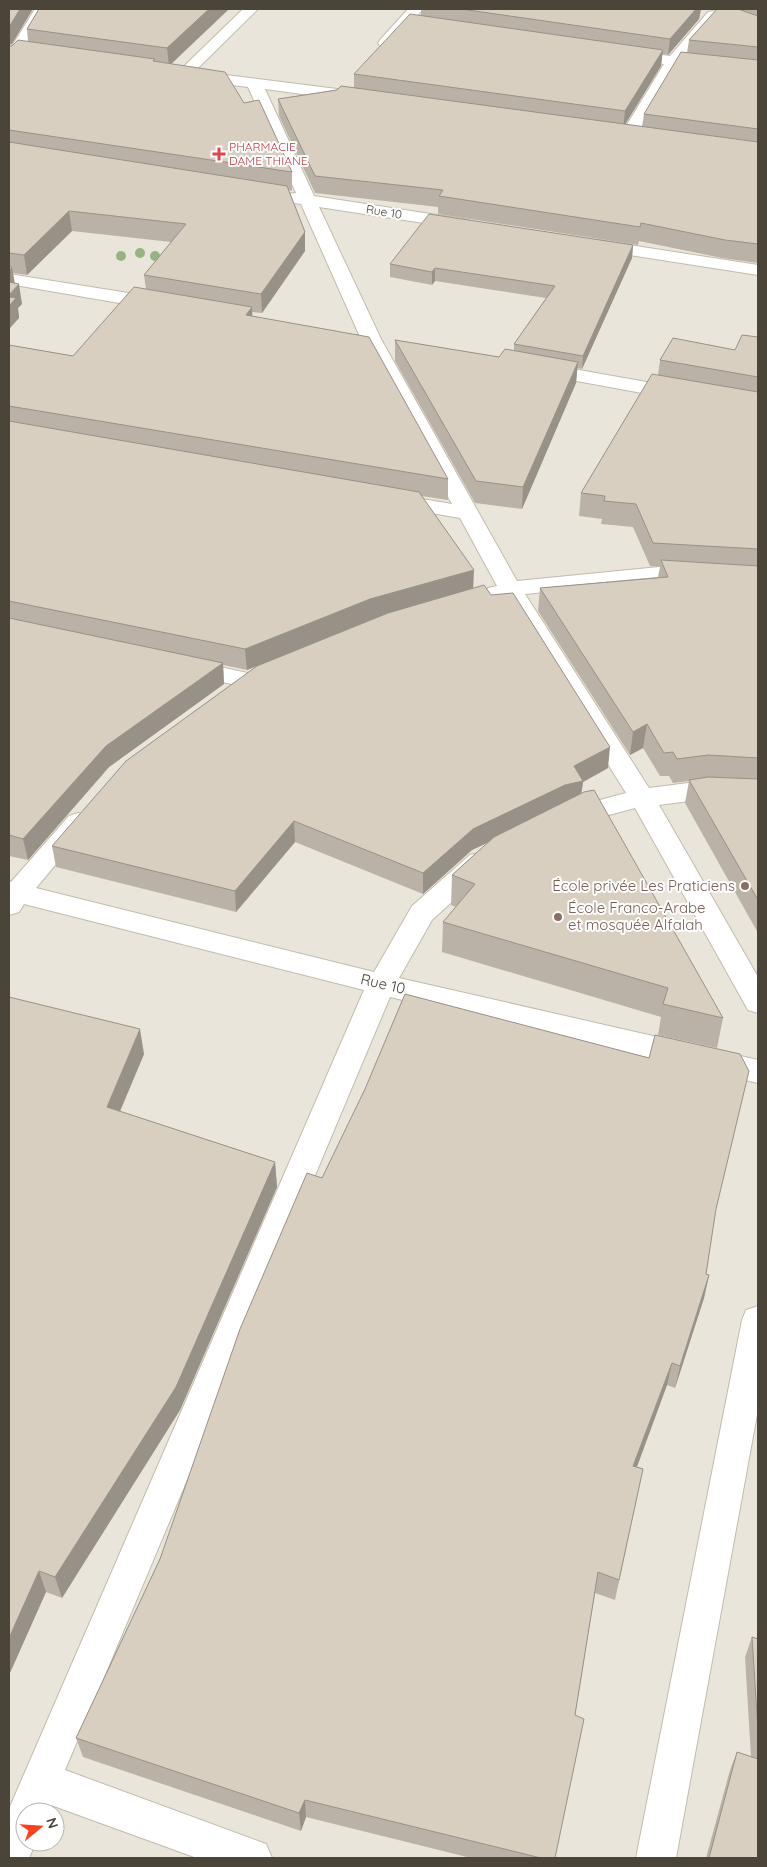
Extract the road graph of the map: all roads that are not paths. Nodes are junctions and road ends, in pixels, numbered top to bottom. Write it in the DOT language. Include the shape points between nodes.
graph roads {
  1 [pos="39,9"];
  2 [pos="251,9"];
  3 [pos="416,9"];
  4 [pos="696,12"];
  5 [pos="402,24"];
  6 [pos="421,26"];
  7 [pos="377,52"];
  8 [pos="11,53"];
  9 [pos="36,54"];
  10 [pos="615,54"];
  11 [pos="674,62"];
  12 [pos="758,71"];
  13 [pos="164,72"];
  14 [pos="184,74"];
  15 [pos="353,80"];
  16 [pos="255,85"];
  17 [pos="340,94"];
  18 [pos="379,100"];
  19 [pos="609,134"];
  20 [pos="628,136"];
  21 [pos="648,139"];
  22 [pos="279,196"];
  23 [pos="308,200"];
  24 [pos="484,227"];
  25 [pos="582,242"];
  26 [pos="758,270"];
  27 [pos="9,279"];
  28 [pos="175,306"];
  29 [pos="526,366"];
  30 [pos="700,397"];
  31 [pos="371,496"];
  32 [pos="469,513"];
  33 [pos="758,581"];
  34 [pos="510,589"];
  35 [pos="473,600"];
  36 [pos="163,662"];
  37 [pos="226,697"];
  38 [pos="758,792"];
  39 [pos="642,798"];
  40 [pos="94,804"];
  41 [pos="548,826"];
  42 [pos="499,851"];
  43 [pos="11,896"];
  44 [pos="382,984"];
  45 [pos="758,1002"];
  46 [pos="758,1071"];
  47 [pos="758,1320"];
  48 [pos="34,1797"];
  49 [pos="15,1843"];
  50 [pos="9,1858"];
  51 [pos="252,1858"];
  52 [pos="656,1858"];
  1 -- 8 [label="street"];
  2 -- 14 [label="street"];
  3 -- 5 [label="street"];
  4 -- 11 [label="street" via="721,16 695,34"];
  5 -- 6 [label="street"];
  5 -- 7 [label="street"];
  8 -- 9 [label="street"];
  10 -- 11 [label="street"];
  11 -- 12 [label="street"];
  11 -- 20 [label="street"];
  13 -- 14 [label="street"];
  14 -- 16 [label="street"];
  15 -- 17 [label="street"];
  16 -- 17 [label="street"];
  16 -- 23 [label="street"];
  17 -- 18 [label="street"];
  19 -- 20 [label="street"];
  20 -- 21 [label="street"];
  22 -- 23 [label="street, Rue 10"];
  23 -- 24 [label="street, Rue 10"];
  23 -- 32 [label="street" via="371,339"];
  25 -- 26 [label="street"];
  27 -- 28 [label="street"];
  29 -- 30 [label="street"];
  31 -- 32 [label="street"];
  32 -- 34 [label="street"];
  33 -- 34 [label="street" via="659,574"];
  34 -- 35 [label="street"];
  34 -- 39 [label="street"];
  36 -- 37 [label="street" via="258,676"];
  38 -- 39 [label="street" via="704,790"];
  39 -- 41 [label="street" via="573,814"];
  39 -- 45 [label="street"];
  40 -- 43 [label="street"];
  42 -- 44 [label="street" via="482,859 422,913"];
  43 -- 44 [label="street, Rue 10"];
  44 -- 46 [label="street, Rue 10"];
  44 -- 48 [label="street"];
  47 -- 52 [label="street"];
  48 -- 51 [label="street"];
  49 -- 50 [label="street"];
}
